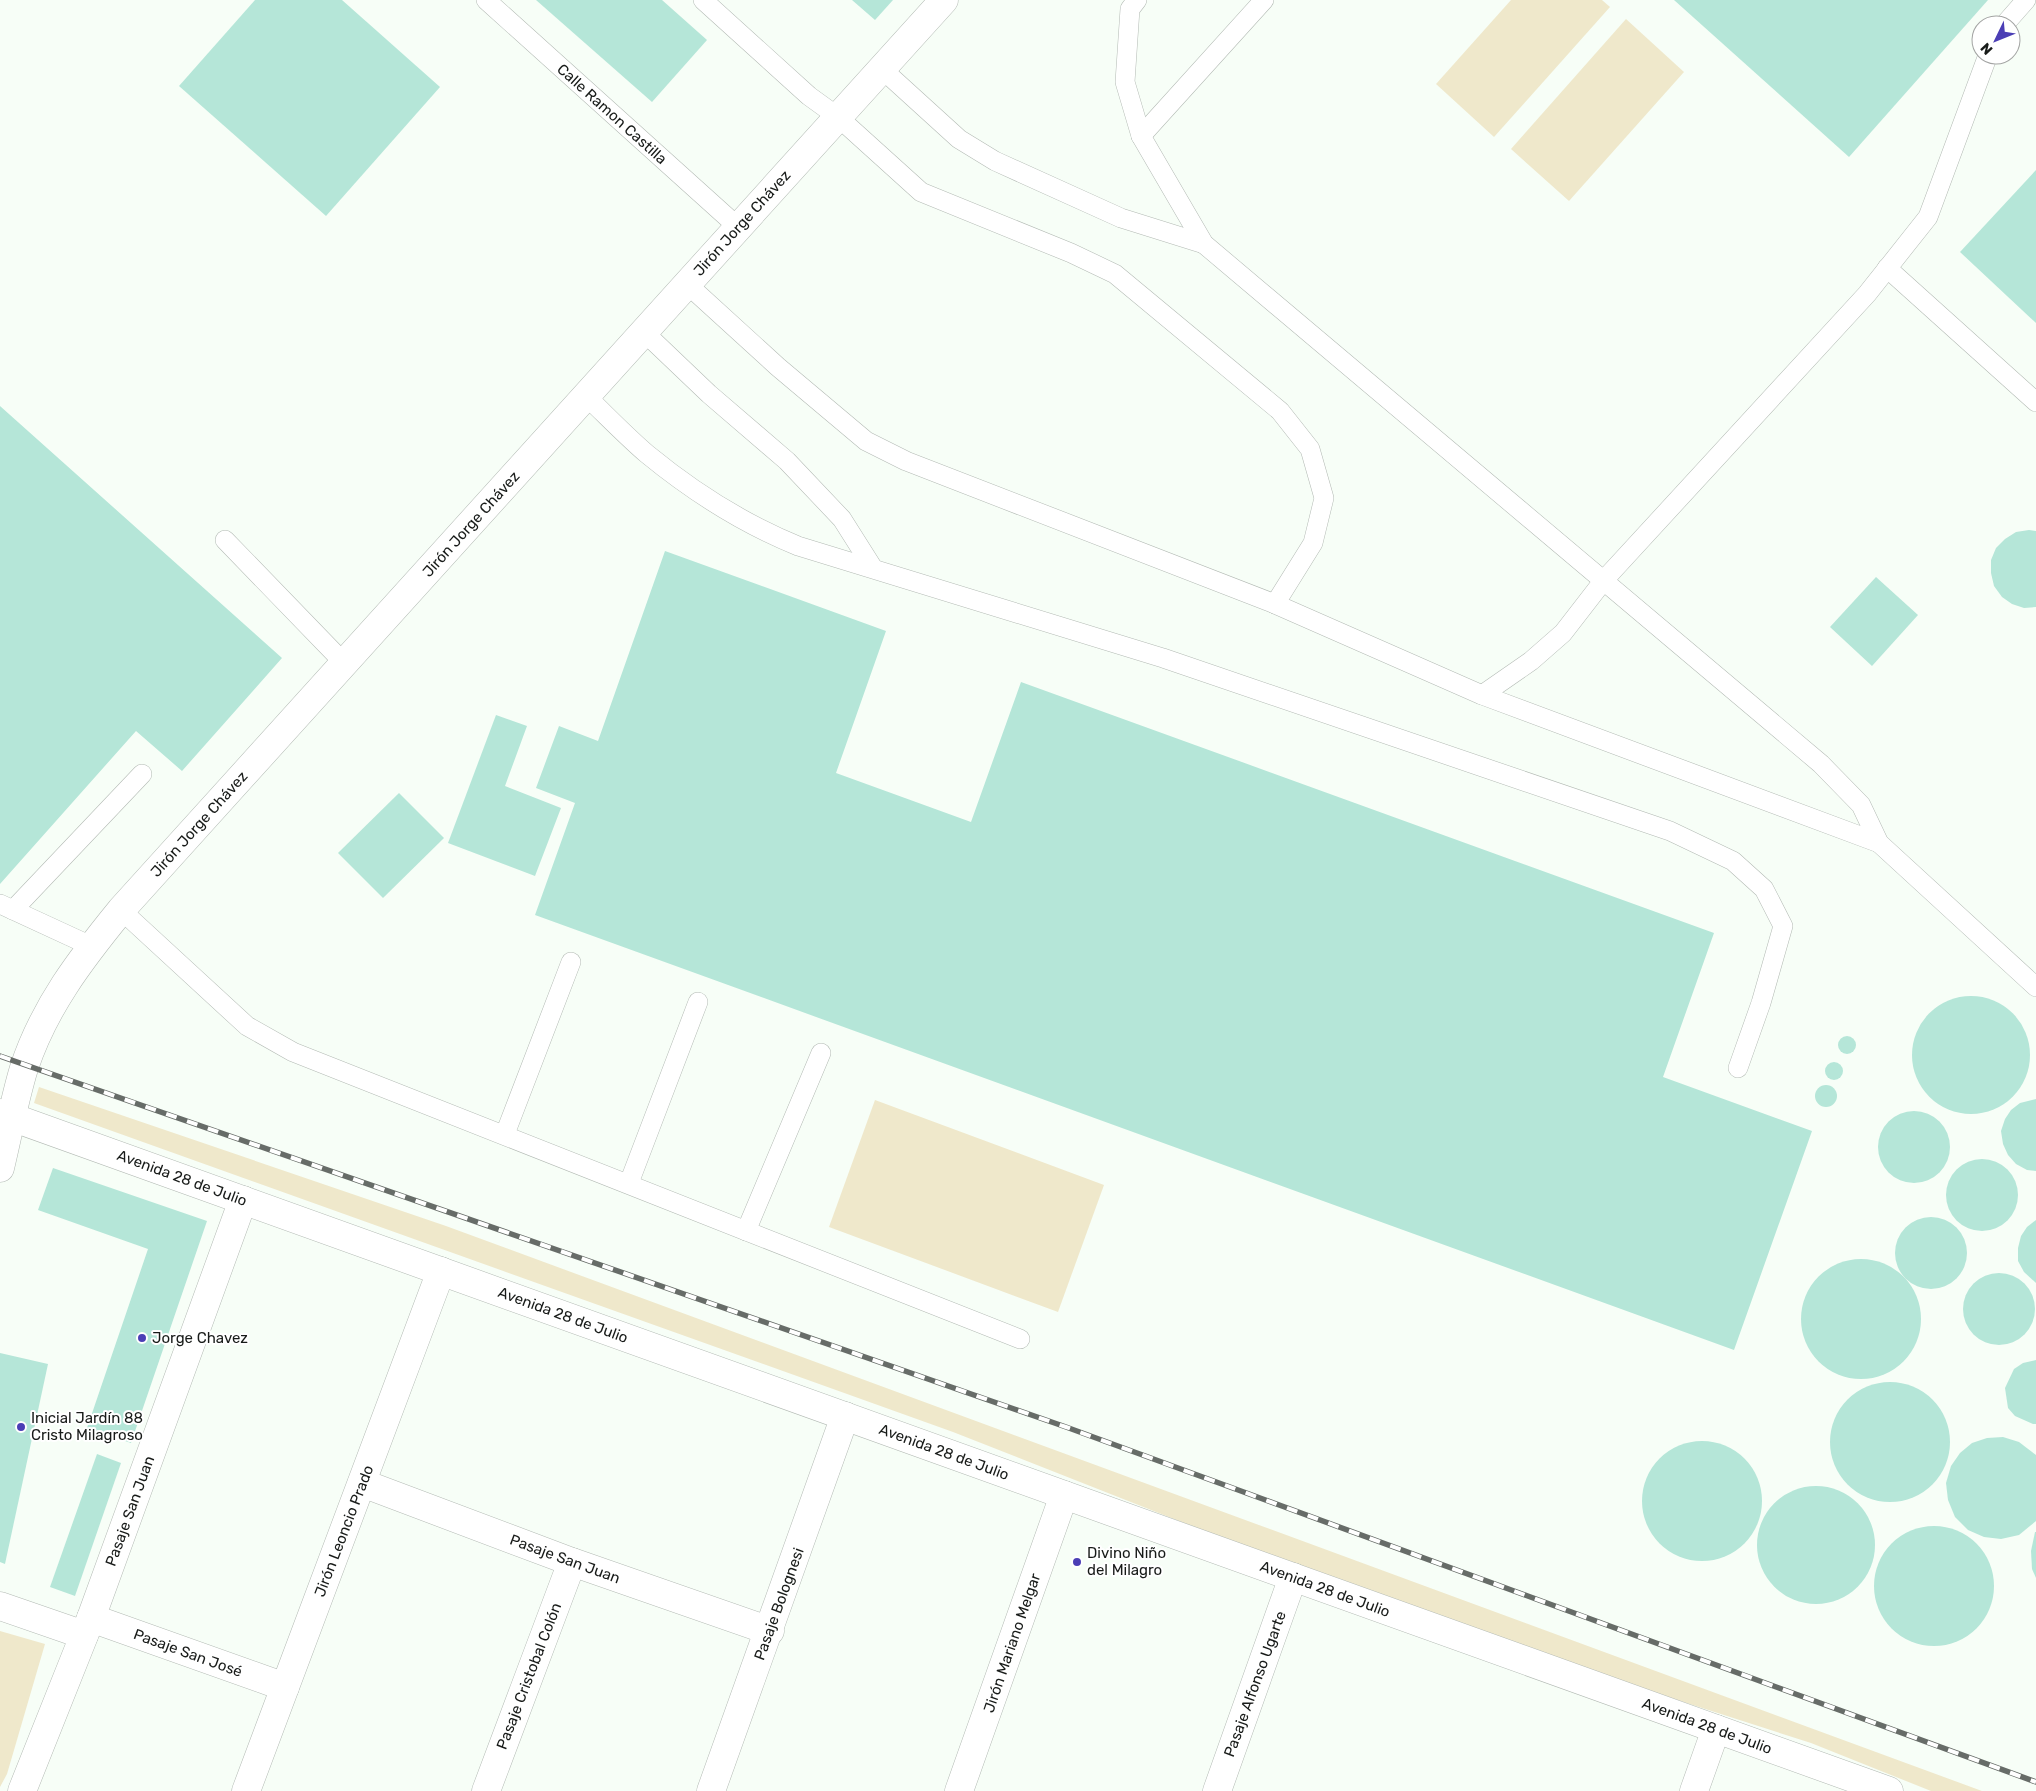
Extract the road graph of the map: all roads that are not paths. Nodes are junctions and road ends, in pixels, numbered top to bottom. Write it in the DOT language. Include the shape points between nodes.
graph roads {
  1 [pos="486,0"];
  2 [pos="703,0"];
  3 [pos="944,0"];
  4 [pos="1137,0"];
  5 [pos="1264,0"];
  6 [pos="2026,0"];
  7 [pos="2013,15"];
  8 [pos="1984,65"];
  9 [pos="882,69"];
  10 [pos="838,117"];
  11 [pos="1141,136"];
  12 [pos="738,227"];
  13 [pos="1204,244"];
  14 [pos="1887,268"];
  15 [pos="687,284"];
  16 [pos="644,332"];
  17 [pos="586,396"];
  18 [pos="2036,402"];
  19 [pos="225,540"];
  20 [pos="873,568"];
  21 [pos="1604,580"];
  22 [pos="1275,604"];
  23 [pos="345,664"];
  24 [pos="1482,695"];
  25 [pos="142,774"];
  26 [pos="1880,843"];
  27 [pos="7,907"];
  28 [pos="121,910"];
  29 [pos="91,946"];
  30 [pos="571,962"];
  31 [pos="2036,987"];
  32 [pos="698,1002"];
  33 [pos="821,1053"];
  34 [pos="1738,1068"];
  35 [pos="6,1115"];
  36 [pos="504,1134"];
  37 [pos="0,1168"];
  38 [pos="629,1183"];
  39 [pos="243,1200"];
  40 [pos="746,1230"];
  41 [pos="441,1271"];
  42 [pos="1020,1339"];
  43 [pos="845,1416"];
  44 [pos="362,1483"];
  45 [pos="1064,1495"];
  46 [pos="572,1562"];
  47 [pos="1293,1578"];
  48 [pos="0,1606"];
  49 [pos="88,1626"];
  50 [pos="770,1631"];
  51 [pos="285,1687"];
  52 [pos="1716,1729"];
  53 [pos="22,1791"];
  54 [pos="246,1791"];
  55 [pos="486,1791"];
  56 [pos="711,1791"];
  57 [pos="959,1791"];
  58 [pos="1217,1791"];
  59 [pos="1694,1791"];
  60 [pos="1889,1791"];
  1 -- 12 [label="lane, Calle Ramon Castilla"];
  2 -- 10 [label="lane" via="809,96"];
  3 -- 9 [label="street, Jirón Jorge Chávez"];
  4 -- 11 [label="lane" via="1130,9 1125,82"];
  5 -- 11 [label="lane"];
  6 -- 7 [label="lane"];
  8 -- 14 [label="lane" via="1928,217"];
  9 -- 10 [label="street, Jirón Jorge Chávez"];
  9 -- 13 [label="lane" via="959,139 995,162 1121,218"];
  10 -- 12 [label="street, Jirón Jorge Chávez"];
  10 -- 22 [label="lane" via="921,192 1115,274 1280,411 1310,448 1324,498 1313,543"];
  11 -- 13 [label="lane"];
  12 -- 15 [label="street, Jirón Jorge Chávez"];
  13 -- 21 [label="lane"];
  14 -- 18 [label="lane"];
  14 -- 21 [label="lane" via="1867,294"];
  15 -- 16 [label="street, Jirón Jorge Chávez"];
  15 -- 22 [label="lane" via="866,441 906,461"];
  16 -- 17 [label="street, Jirón Jorge Chávez"];
  16 -- 20 [label="lane" via="787,461 842,519"];
  17 -- 20 [label="lane" via="647,454 684,482 764,532 798,546"];
  17 -- 23 [label="street, Jirón Jorge Chávez"];
  19 -- 23 [label="lane"];
  20 -- 34 [label="lane" via="1173,661 1670,831 1733,861 1764,889 1783,926"];
  21 -- 24 [label="lane" via="1564,633"];
  21 -- 26 [label="lane" via="1821,764 1861,805"];
  22 -- 24 [label="lane"];
  23 -- 28 [label="street, Jirón Jorge Chávez"];
  24 -- 26 [label="lane"];
  25 -- 27 [label="lane"];
  26 -- 31 [label="lane"];
  27 -- 29 [label="lane"];
  28 -- 29 [label="street, Jirón Jorge Chávez"];
  28 -- 36 [label="lane" via="247,1026 293,1052"];
  29 -- 35 [label="street, Jirón Jorge Chávez" via="51,1005"];
  30 -- 36 [label="lane"];
  32 -- 38 [label="lane"];
  33 -- 40 [label="lane"];
  35 -- 37 [label="street, Jirón Jorge Chávez"];
  35 -- 39 [label="street, Avenida 28 de Julio"];
  36 -- 38 [label="lane"];
  38 -- 40 [label="lane"];
  39 -- 41 [label="street, Avenida 28 de Julio"];
  39 -- 49 [label="street, Pasaje San Juan"];
  40 -- 42 [label="lane"];
  41 -- 43 [label="street, Avenida 28 de Julio"];
  41 -- 44 [label="street, Jirón Leoncio Prado"];
  43 -- 45 [label="street, Avenida 28 de Julio"];
  43 -- 50 [label="street, Pasaje Bolognesi"];
  44 -- 46 [label="street, Pasaje San Juan"];
  44 -- 51 [label="street, Jirón Leoncio Prado"];
  45 -- 47 [label="street, Avenida 28 de Julio"];
  45 -- 57 [label="street, Jirón Mariano Melgar"];
  46 -- 50 [label="street, Pasaje San Juan"];
  46 -- 55 [label="street, Pasaje Cristobal Colón"];
  47 -- 52 [label="street, Avenida 28 de Julio"];
  47 -- 58 [label="street, Pasaje Alfonso Ugarte"];
  48 -- 49 [label="street, Pasaje San José"];
  49 -- 51 [label="street, Pasaje San José"];
  49 -- 53 [label="street, Pasaje San Juan"];
  50 -- 56 [label="street, Pasaje Bolognesi"];
  51 -- 54 [label="street, Jirón Leoncio Prado"];
  52 -- 59 [label="street"];
  52 -- 60 [label="street, Avenida 28 de Julio"];
}
